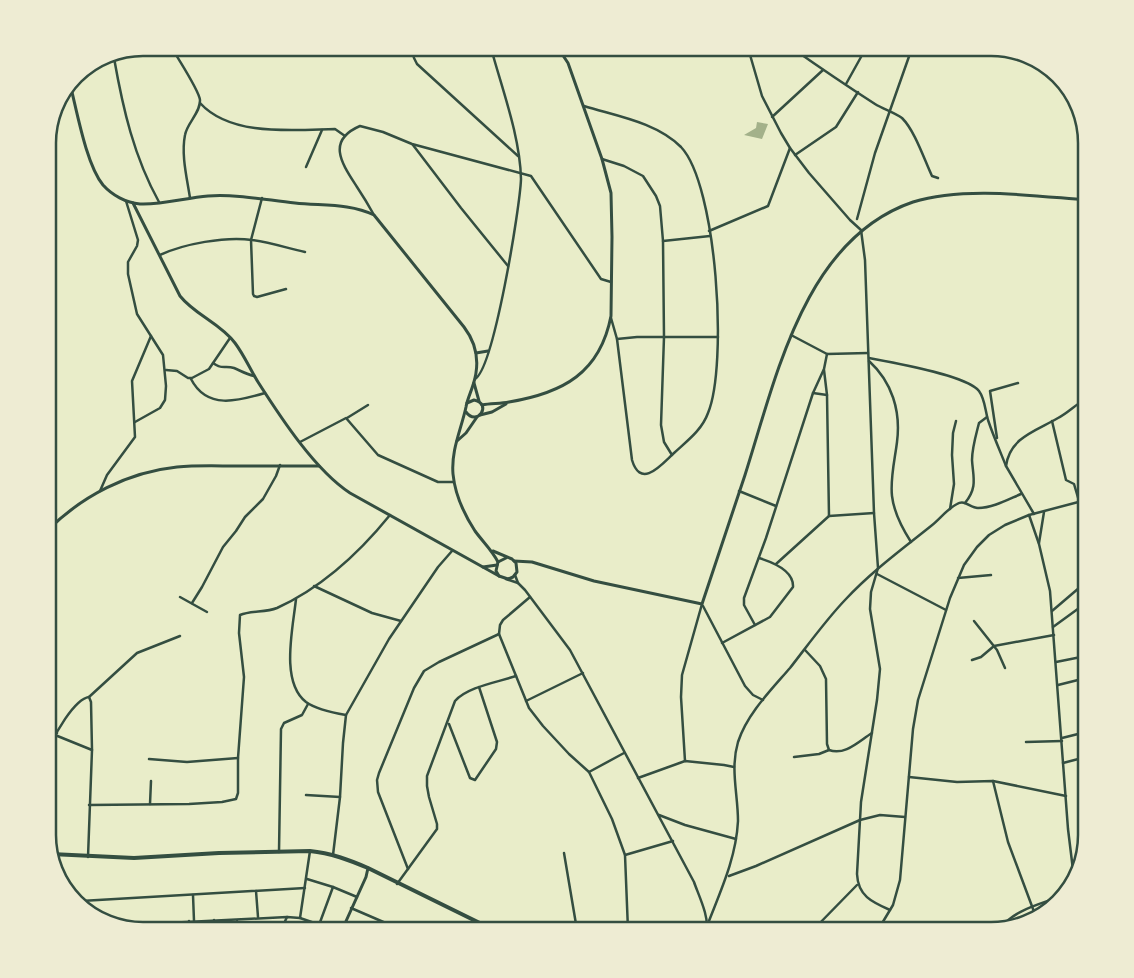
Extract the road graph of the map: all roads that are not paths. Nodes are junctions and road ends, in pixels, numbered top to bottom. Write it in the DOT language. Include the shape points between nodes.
graph roads {
  1 [pos="177,56"];
  2 [pos="413,56"];
  3 [pos="493,56"];
  4 [pos="563,56"];
  5 [pos="750,56"];
  6 [pos="803,56"];
  7 [pos="862,56"];
  8 [pos="909,56"];
  9 [pos="115,62"];
  10 [pos="823,70"];
  11 [pos="846,84"];
  12 [pos="858,92"];
  13 [pos="72,93"];
  14 [pos="200,103"];
  15 [pos="584,106"];
  16 [pos="890,112"];
  17 [pos="772,117"];
  18 [pos="322,130"];
  19 [pos="345,136"];
  20 [pos="412,144"];
  21 [pos="790,148"];
  22 [pos="795,155"];
  23 [pos="519,157"];
  24 [pos="602,159"];
  25 [pos="306,167"];
  26 [pos="521,172"];
  27 [pos="938,178"];
  28 [pos="190,198"];
  29 [pos="262,198"];
  30 [pos="1078,199"];
  31 [pos="126,201"];
  32 [pos="132,202"];
  33 [pos="159,202"];
  34 [pos="374,215"];
  35 [pos="857,220"];
  36 [pos="861,230"];
  37 [pos="709,231"];
  38 [pos="710,236"];
  39 [pos="251,240"];
  40 [pos="663,241"];
  41 [pos="305,252"];
  42 [pos="160,255"];
  43 [pos="508,266"];
  44 [pos="611,282"];
  45 [pos="286,289"];
  46 [pos="611,316"];
  47 [pos="791,335"];
  48 [pos="151,336"];
  49 [pos="664,337"];
  50 [pos="718,337"];
  51 [pos="231,338"];
  52 [pos="617,339"];
  53 [pos="488,352"];
  54 [pos="476,353"];
  55 [pos="868,353"];
  56 [pos="827,354"];
  57 [pos="869,360"];
  58 [pos="213,363"];
  59 [pos="824,369"];
  60 [pos="166,370"];
  61 [pos="254,376"];
  62 [pos="191,379"];
  63 [pos="474,381"];
  64 [pos="1018,383"];
  65 [pos="265,393"];
  66 [pos="813,393"];
  67 [pos="827,394"];
  68 [pos="479,401"];
  69 [pos="467,403"];
  70 [pos="509,403"];
  71 [pos="1078,403"];
  72 [pos="368,405"];
  73 [pos="482,405"];
  74 [pos="466,411"];
  75 [pos="478,416"];
  76 [pos="987,417"];
  77 [pos="347,418"];
  78 [pos="1052,421"];
  79 [pos="135,422"];
  80 [pos="956,422"];
  81 [pos="457,441"];
  82 [pos="300,442"];
  83 [pos="998,444"];
  84 [pos="672,455"];
  85 [pos="280,465"];
  86 [pos="320,466"];
  87 [pos="1006,466"];
  88 [pos="454,482"];
  89 [pos="739,490"];
  90 [pos="100,491"];
  91 [pos="1021,494"];
  92 [pos="1078,498"];
  93 [pos="1078,501"];
  94 [pos="965,503"];
  95 [pos="776,506"];
  96 [pos="950,509"];
  97 [pos="1044,512"];
  98 [pos="874,513"];
  99 [pos="1034,514"];
  100 [pos="390,515"];
  101 [pos="1029,515"];
  102 [pos="829,516"];
  103 [pos="56,523"];
  104 [pos="911,542"];
  105 [pos="1039,544"];
  106 [pos="452,551"];
  107 [pos="493,551"];
  108 [pos="506,558"];
  109 [pos="759,558"];
  110 [pos="514,561"];
  111 [pos="526,562"];
  112 [pos="497,564"];
  113 [pos="776,564"];
  114 [pos="483,567"];
  115 [pos="878,568"];
  116 [pos="517,569"];
  117 [pos="877,574"];
  118 [pos="516,575"];
  119 [pos="991,575"];
  120 [pos="499,576"];
  121 [pos="958,578"];
  122 [pos="505,579"];
  123 [pos="518,584"];
  124 [pos="314,586"];
  125 [pos="1078,589"];
  126 [pos="180,597"];
  127 [pos="530,597"];
  128 [pos="296,598"];
  129 [pos="192,603"];
  130 [pos="702,604"];
  131 [pos="1078,609"];
  132 [pos="946,610"];
  133 [pos="1052,611"];
  134 [pos="207,612"];
  135 [pos="401,621"];
  136 [pos="974,621"];
  137 [pos="754,625"];
  138 [pos="1053,627"];
  139 [pos="499,634"];
  140 [pos="1054,635"];
  141 [pos="180,636"];
  142 [pos="722,643"];
  143 [pos="994,646"];
  144 [pos="804,650"];
  145 [pos="1078,658"];
  146 [pos="972,660"];
  147 [pos="1056,662"];
  148 [pos="1005,668"];
  149 [pos="583,673"];
  150 [pos="516,676"];
  151 [pos="1078,680"];
  152 [pos="1058,685"];
  153 [pos="479,687"];
  154 [pos="89,697"];
  155 [pos="763,700"];
  156 [pos="526,701"];
  157 [pos="308,704"];
  158 [pos="346,715"];
  159 [pos="448,723"];
  160 [pos="872,733"];
  161 [pos="56,734"];
  162 [pos="1078,735"];
  163 [pos="1062,740"];
  164 [pos="1026,742"];
  165 [pos="92,750"];
  166 [pos="829,750"];
  167 [pos="624,753"];
  168 [pos="794,757"];
  169 [pos="238,758"];
  170 [pos="148,759"];
  171 [pos="1078,759"];
  172 [pos="685,761"];
  173 [pos="1063,763"];
  174 [pos="734,767"];
  175 [pos="589,772"];
  176 [pos="638,778"];
  177 [pos="909,778"];
  178 [pos="993,780"];
  179 [pos="151,782"];
  180 [pos="306,794"];
  181 [pos="1066,796"];
  182 [pos="340,797"];
  183 [pos="150,804"];
  184 [pos="89,806"];
  185 [pos="658,814"];
  186 [pos="905,817"];
  187 [pos="860,820"];
  188 [pos="736,839"];
  189 [pos="673,841"];
  190 [pos="310,851"];
  191 [pos="280,852"];
  192 [pos="564,853"];
  193 [pos="58,855"];
  194 [pos="333,855"];
  195 [pos="625,855"];
  196 [pos="88,857"];
  197 [pos="1072,865"];
  198 [pos="368,868"];
  199 [pos="408,869"];
  200 [pos="728,876"];
  201 [pos="307,879"];
  202 [pos="398,884"];
  203 [pos="858,884"];
  204 [pos="333,887"];
  205 [pos="305,888"];
  206 [pos="256,891"];
  207 [pos="193,895"];
  208 [pos="357,897"];
  209 [pos="86,900"];
  210 [pos="1044,903"];
  211 [pos="352,908"];
  212 [pos="1032,908"];
  213 [pos="890,910"];
  214 [pos="287,916"];
  215 [pos="258,917"];
  216 [pos="236,918"];
  217 [pos="300,918"];
  218 [pos="214,920"];
  219 [pos="1007,920"];
  220 [pos="188,921"];
  221 [pos="194,921"];
  222 [pos="174,922"];
  223 [pos="237,922"];
  224 [pos="284,922"];
  225 [pos="309,922"];
  226 [pos="320,922"];
  227 [pos="346,922"];
  228 [pos="384,922"];
  229 [pos="477,922"];
  230 [pos="575,922"];
  231 [pos="628,922"];
  232 [pos="706,922"];
  233 [pos="709,922"];
  234 [pos="821,922"];
  235 [pos="883,922"];
  1 -- 14 [label="street" via="197,91"];
  2 -- 23 [label="street" via="417,64"];
  3 -- 23 [label="street"];
  4 -- 15 [label="street"];
  5 -- 17 [label="street"];
  6 -- 10 [label="street"];
  7 -- 11 [label="street"];
  8 -- 16 [label="street"];
  9 -- 33 [label="street" via="128,129"];
  10 -- 11 [label="street"];
  10 -- 17 [label="street"];
  11 -- 12 [label="street"];
  12 -- 16 [label="street"];
  12 -- 22 [label="street" via="836,127"];
  13 -- 31 [label="street" via="96,174 105,187"];
  14 -- 18 [label="street" via="219,119 244,126"];
  14 -- 28 [label="street" via="185,136"];
  15 -- 24 [label="street"];
  15 -- 37 [label="street" via="654,129 681,148 696,172"];
  16 -- 27 [label="street" via="903,119 932,176"];
  16 -- 35 [label="street"];
  17 -- 21 [label="street"];
  18 -- 19 [label="street" via="335,128"];
  18 -- 25 [label="street"];
  19 -- 20 [label="street" via="362,126"];
  19 -- 34 [label="street" via="339,148 340,159"];
  20 -- 26 [label="street"];
  20 -- 43 [label="street"];
  21 -- 22 [label="street"];
  21 -- 37 [label="street" via="768,206"];
  22 -- 36 [label="street"];
  23 -- 26 [label="street"];
  24 -- 40 [label="street" via="624,166 646,180 660,206"];
  24 -- 44 [label="street" via="611,202"];
  26 -- 43 [label="street"];
  26 -- 44 [label="street" via="537,182 601,278"];
  28 -- 29 [label="street"];
  28 -- 33 [label="street"];
  29 -- 34 [label="street" via="354,208"];
  29 -- 39 [label="street"];
  30 -- 36 [label="street" via="986,193 950,195 914,202"];
  31 -- 32 [label="street"];
  31 -- 48 [label="street" via="138,240 128,262 129,281 136,311"];
  32 -- 33 [label="street"];
  32 -- 42 [label="street"];
  34 -- 54 [label="street" via="464,327"];
  36 -- 47 [label="street" via="823,276"];
  36 -- 55 [label="street"];
  37 -- 38 [label="street"];
  38 -- 40 [label="street"];
  38 -- 50 [label="street" via="717,289"];
  39 -- 41 [label="street"];
  39 -- 42 [label="street" via="193,244"];
  39 -- 45 [label="street" via="254,296"];
  40 -- 49 [label="street"];
  42 -- 51 [label="street" via="183,299"];
  43 -- 53 [label="street"];
  44 -- 46 [label="street"];
  46 -- 52 [label="street"];
  46 -- 70 [label="street" via="606,338 595,360 578,376 559,388"];
  47 -- 56 [label="street"];
  47 -- 89 [label="street"];
  48 -- 60 [label="street" via="163,355"];
  48 -- 79 [label="street" via="132,381"];
  49 -- 50 [label="street"];
  49 -- 52 [label="street"];
  49 -- 84 [label="street" via="661,425 664,442"];
  50 -- 84 [label="street" via="709,412 698,429"];
  51 -- 58 [label="street"];
  51 -- 61 [label="street"];
  52 -- 84 [label="street" via="634,467 643,473 651,473"];
  53 -- 54 [label="street"];
  53 -- 63 [label="street"];
  54 -- 63 [label="street"];
  55 -- 56 [label="street"];
  55 -- 57 [label="street"];
  56 -- 59 [label="street"];
  57 -- 76 [label="street" via="899,363 969,383 980,392"];
  57 -- 98 [label="street"];
  57 -- 104 [label="street" via="885,379 895,399 898,440 892,494 896,513"];
  58 -- 61 [label="street"];
  58 -- 62 [label="street"];
  59 -- 66 [label="street"];
  59 -- 67 [label="street"];
  60 -- 62 [label="street" via="177,371"];
  60 -- 79 [label="street" via="163,403"];
  61 -- 65 [label="street"];
  62 -- 65 [label="street" via="206,396 217,400 242,400"];
  63 -- 68 [label="street"];
  63 -- 69 [label="street"];
  64 -- 83 [label="street" via="990,391"];
  65 -- 82 [label="street"];
  66 -- 67 [label="street"];
  66 -- 95 [label="street"];
  67 -- 102 [label="street"];
  68 -- 69 [label="street"];
  68 -- 73 [label="street"];
  69 -- 74 [label="street"];
  70 -- 73 [label="street"];
  70 -- 75 [label="street"];
  71 -- 78 [label="street"];
  72 -- 77 [label="street"];
  73 -- 75 [label="street" via="483,410"];
  74 -- 75 [label="street" via="472,417"];
  74 -- 81 [label="street"];
  75 -- 81 [label="street"];
  76 -- 83 [label="street"];
  76 -- 94 [label="street" via="979,424 972,460 974,481"];
  77 -- 82 [label="street"];
  77 -- 88 [label="street" via="378,455 438,482"];
  78 -- 87 [label="street" via="1016,445"];
  78 -- 92 [label="street" via="1066,480 1074,484"];
  79 -- 90 [label="street" via="134,440 107,475"];
  80 -- 96 [label="street"];
  81 -- 88 [label="street"];
  82 -- 86 [label="street"];
  83 -- 87 [label="street"];
  85 -- 86 [label="street"];
  85 -- 90 [label="street" via="166,468 132,477"];
  85 -- 129 [label="street" via="266,495 222,547"];
  86 -- 100 [label="street" via="343,489"];
  87 -- 91 [label="street"];
  88 -- 107 [label="street" via="463,510 476,533"];
  89 -- 95 [label="street"];
  89 -- 130 [label="street"];
  90 -- 103 [label="street"];
  91 -- 94 [label="street" via="979,508"];
  91 -- 99 [label="street"];
  93 -- 97 [label="street"];
  94 -- 96 [label="street"];
  95 -- 109 [label="street"];
  96 -- 104 [label="street"];
  97 -- 99 [label="street"];
  97 -- 105 [label="street"];
  98 -- 102 [label="street"];
  98 -- 115 [label="street"];
  99 -- 101 [label="street"];
  100 -- 106 [label="street"];
  100 -- 124 [label="street" via="362,546"];
  101 -- 105 [label="street"];
  101 -- 121 [label="street" via="1005,524 989,535 969,556"];
  102 -- 113 [label="street"];
  104 -- 115 [label="street"];
  105 -- 133 [label="street"];
  106 -- 114 [label="street"];
  106 -- 135 [label="street"];
  107 -- 108 [label="street"];
  107 -- 112 [label="street"];
  108 -- 110 [label="street"];
  108 -- 112 [label="street"];
  109 -- 113 [label="street"];
  109 -- 137 [label="street" via="743,600"];
  110 -- 111 [label="street"];
  110 -- 116 [label="street"];
  111 -- 116 [label="street"];
  111 -- 130 [label="street" via="594,581"];
  112 -- 114 [label="street"];
  112 -- 120 [label="street"];
  113 -- 137 [label="street" via="791,578 793,587 771,616"];
  114 -- 120 [label="street"];
  115 -- 117 [label="street"];
  115 -- 144 [label="street"];
  116 -- 118 [label="street"];
  117 -- 132 [label="street"];
  117 -- 160 [label="street" via="870,609 880,675"];
  118 -- 122 [label="street"];
  118 -- 123 [label="street"];
  119 -- 121 [label="street"];
  120 -- 122 [label="street"];
  121 -- 132 [label="street"];
  122 -- 123 [label="street"];
  123 -- 127 [label="street"];
  124 -- 128 [label="street"];
  124 -- 135 [label="street" via="364,609"];
  125 -- 133 [label="street"];
  126 -- 129 [label="street"];
  127 -- 139 [label="street" via="503,620"];
  127 -- 149 [label="street" via="566,642"];
  128 -- 157 [label="street" via="290,669 295,688"];
  128 -- 169 [label="street" via="273,610 239,617 244,677"];
  129 -- 134 [label="street"];
  130 -- 142 [label="street"];
  130 -- 172 [label="street" via="682,675"];
  131 -- 138 [label="street"];
  132 -- 177 [label="street" via="918,700"];
  133 -- 138 [label="street"];
  135 -- 158 [label="street"];
  136 -- 143 [label="street"];
  137 -- 142 [label="street"];
  138 -- 140 [label="street"];
  139 -- 150 [label="street"];
  139 -- 199 [label="street" via="424,672 414,688 379,773 378,792"];
  140 -- 143 [label="street"];
  140 -- 147 [label="street"];
  141 -- 154 [label="street" via="137,654"];
  142 -- 155 [label="street" via="747,690"];
  143 -- 146 [label="street"];
  143 -- 148 [label="street"];
  144 -- 155 [label="street"];
  144 -- 166 [label="street" via="820,666 826,680"];
  145 -- 147 [label="street"];
  147 -- 152 [label="street"];
  149 -- 156 [label="street"];
  149 -- 167 [label="street"];
  150 -- 153 [label="street"];
  150 -- 156 [label="street"];
  151 -- 152 [label="street"];
  152 -- 163 [label="street"];
  153 -- 159 [label="street" via="458,698"];
  153 -- 159 [label="street" via="497,742 496,750 475,780 470,778"];
  154 -- 161 [label="street" via="72,710"];
  154 -- 165 [label="street"];
  155 -- 174 [label="street" via="741,735"];
  156 -- 175 [label="street" via="543,726"];
  157 -- 158 [label="street"];
  157 -- 191 [label="street" via="302,715 284,723 281,729"];
  158 -- 182 [label="street"];
  159 -- 199 [label="street" via="427,781 437,829"];
  160 -- 166 [label="street" via="846,749"];
  160 -- 187 [label="street"];
  161 -- 165 [label="street"];
  162 -- 163 [label="street"];
  163 -- 164 [label="street"];
  163 -- 173 [label="street"];
  165 -- 184 [label="street"];
  166 -- 168 [label="street"];
  167 -- 175 [label="street"];
  167 -- 176 [label="street"];
  169 -- 170 [label="street" via="187,762"];
  169 -- 183 [label="street" via="236,799"];
  171 -- 173 [label="street"];
  172 -- 174 [label="street"];
  172 -- 176 [label="street"];
  173 -- 181 [label="street"];
  174 -- 188 [label="street"];
  175 -- 195 [label="street"];
  176 -- 185 [label="street"];
  177 -- 178 [label="street" via="957,782"];
  177 -- 186 [label="street"];
  178 -- 181 [label="street"];
  178 -- 212 [label="street" via="1008,842"];
  179 -- 183 [label="street"];
  180 -- 182 [label="street"];
  181 -- 197 [label="street"];
  182 -- 194 [label="street"];
  183 -- 184 [label="street"];
  184 -- 196 [label="street"];
  185 -- 188 [label="street"];
  185 -- 189 [label="street"];
  186 -- 187 [label="street" via="880,815"];
  186 -- 213 [label="street" via="900,880"];
  187 -- 200 [label="street"];
  187 -- 203 [label="street"];
  188 -- 200 [label="street"];
  189 -- 195 [label="street"];
  189 -- 232 [label="street" via="698,892"];
  190 -- 191 [label="main road"];
  190 -- 194 [label="main road"];
  190 -- 201 [label="street"];
  191 -- 196 [label="main road"];
  192 -- 230 [label="street"];
  193 -- 196 [label="main road"];
  194 -- 198 [label="main road"];
  195 -- 231 [label="street"];
  198 -- 202 [label="main road"];
  198 -- 208 [label="street"];
  199 -- 202 [label="street"];
  200 -- 233 [label="street"];
  201 -- 204 [label="street"];
  201 -- 205 [label="street"];
  202 -- 229 [label="main road"];
  203 -- 213 [label="street" via="869,900"];
  203 -- 234 [label="street"];
  204 -- 208 [label="street"];
  204 -- 226 [label="street"];
  205 -- 206 [label="street"];
  205 -- 217 [label="street"];
  206 -- 207 [label="street"];
  206 -- 215 [label="street"];
  207 -- 209 [label="street"];
  207 -- 221 [label="street"];
  208 -- 211 [label="street"];
  210 -- 212 [label="street"];
  211 -- 227 [label="street"];
  211 -- 228 [label="street"];
  212 -- 219 [label="street"];
  213 -- 235 [label="street"];
  214 -- 215 [label="street"];
  214 -- 217 [label="street"];
  214 -- 224 [label="street"];
  215 -- 216 [label="street"];
  216 -- 218 [label="street"];
  216 -- 223 [label="street"];
  217 -- 225 [label="street"];
  218 -- 221 [label="street"];
  220 -- 221 [label="street"];
  220 -- 222 [label="street"];
}
